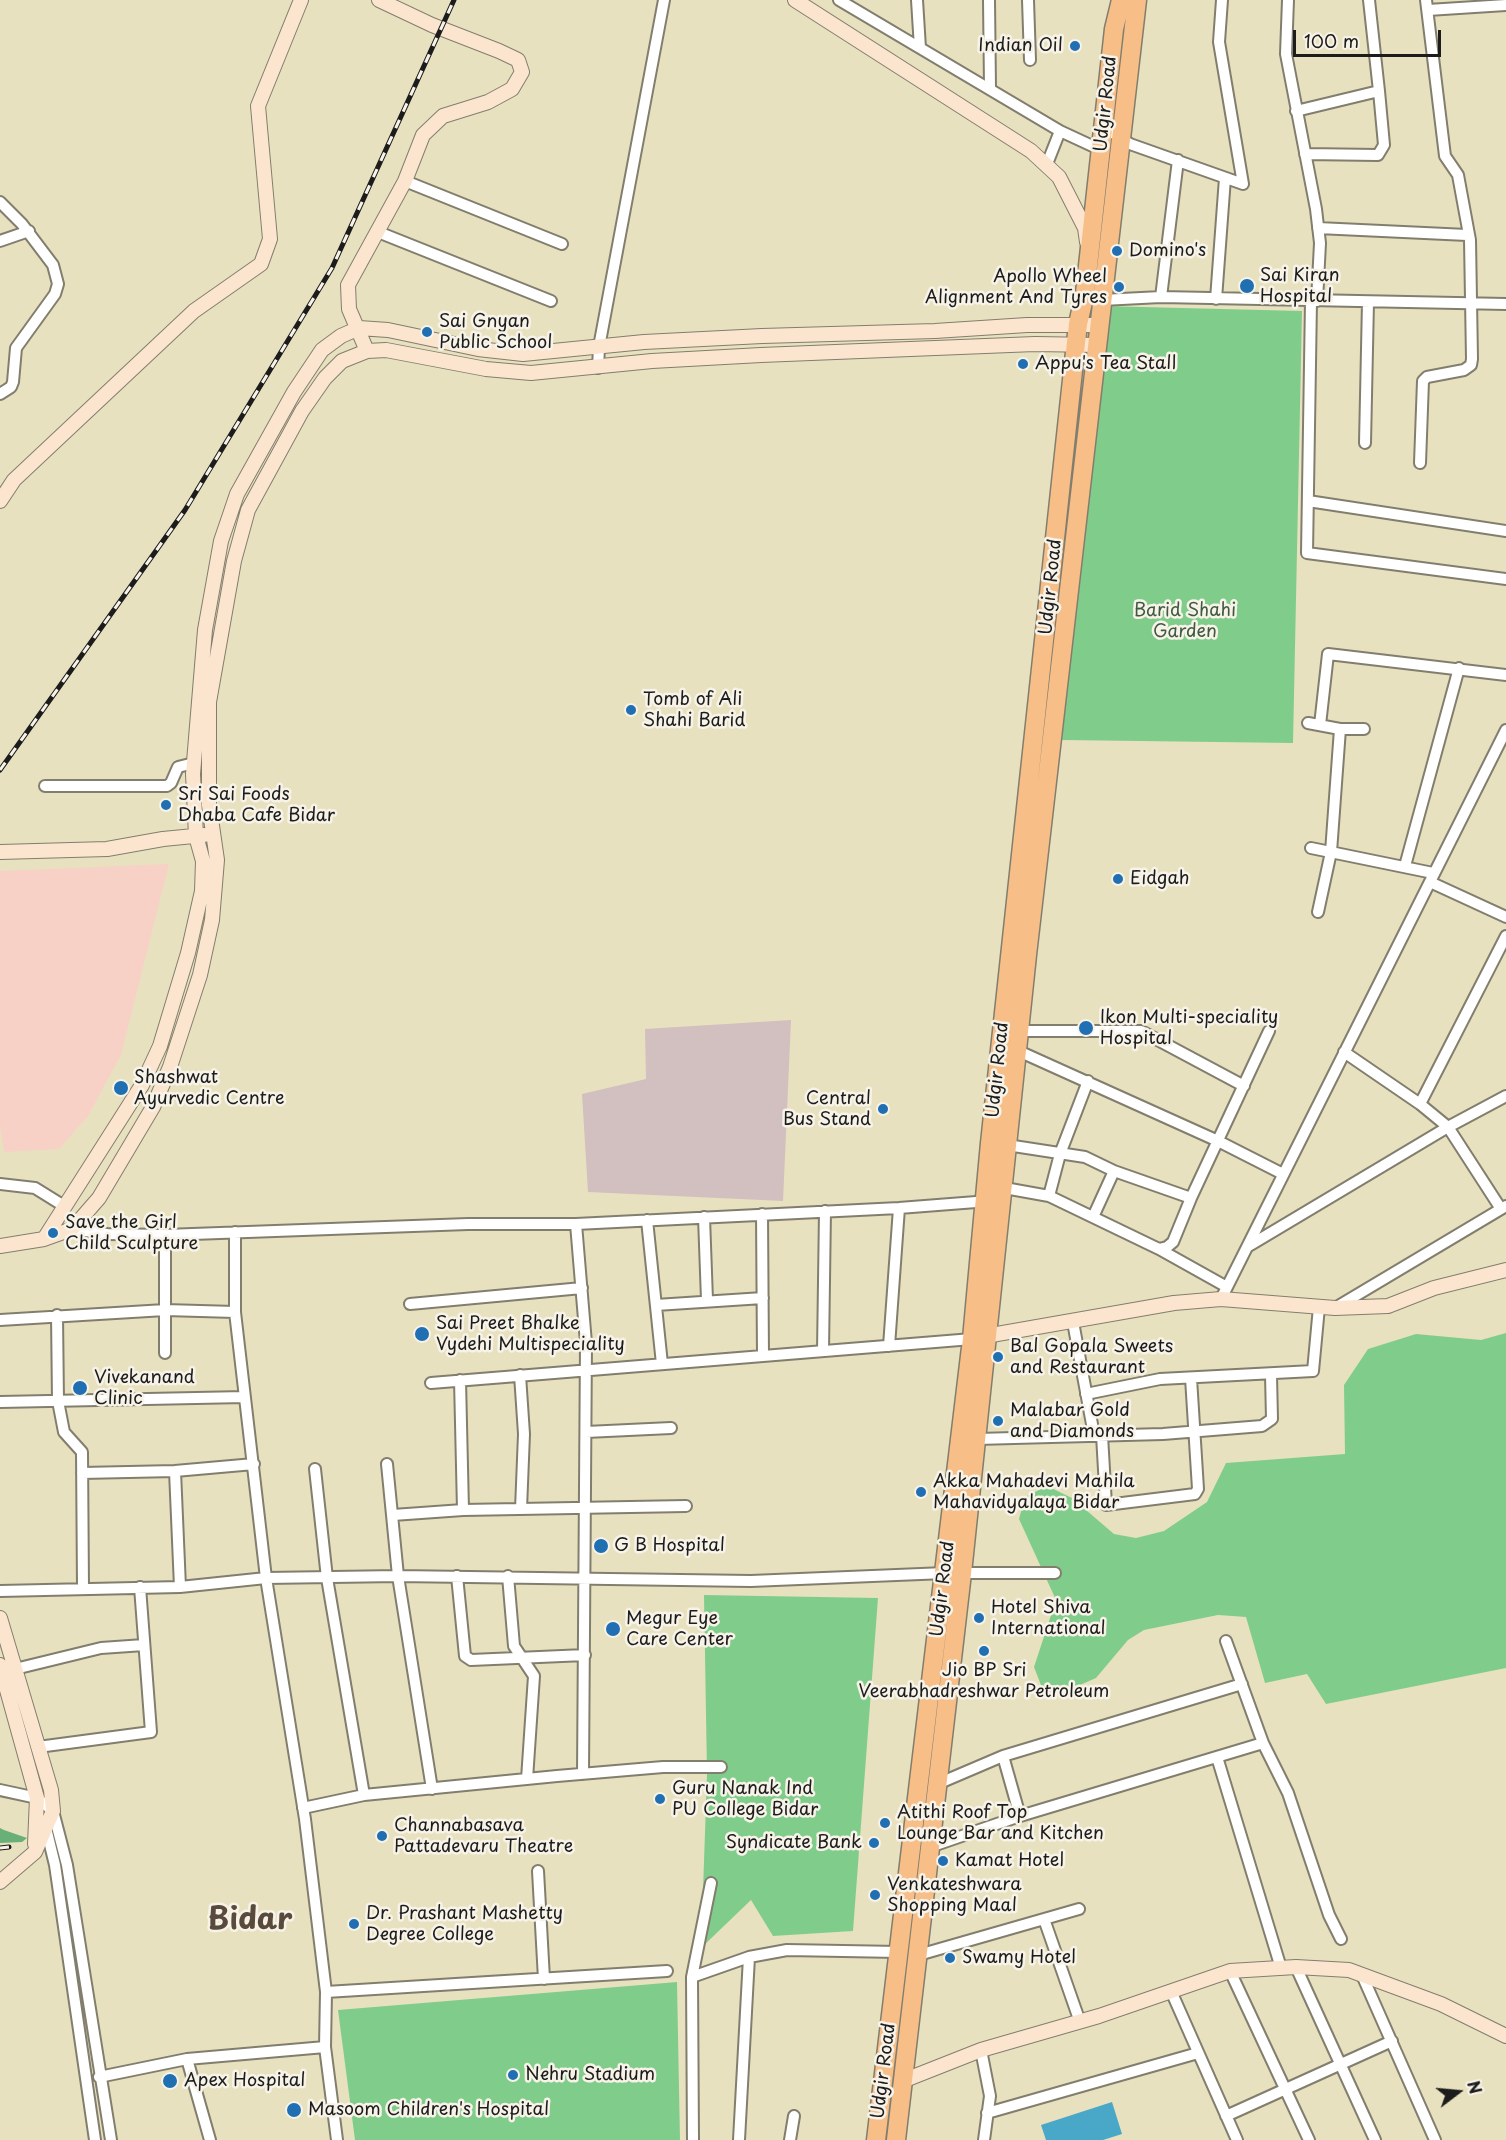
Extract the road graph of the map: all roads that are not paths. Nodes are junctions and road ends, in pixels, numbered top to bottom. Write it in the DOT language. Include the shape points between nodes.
graph roads {
  1 [pos="302,0"];
  2 [pos="379,0"];
  3 [pos="664,0"];
  4 [pos="795,0"];
  5 [pos="839,0"];
  6 [pos="916,0"];
  7 [pos="988,0"];
  8 [pos="1028,0"];
  9 [pos="1121,0"];
  10 [pos="1137,0"];
  11 [pos="1222,0"];
  12 [pos="1288,0"];
  13 [pos="1370,0"];
  14 [pos="402,4"];
  15 [pos="1499,4"];
  16 [pos="1427,5"];
  17 [pos="920,48"];
  18 [pos="1030,60"];
  19 [pos="990,87"];
  20 [pos="1379,91"];
  21 [pos="1296,111"];
  22 [pos="1103,127"];
  23 [pos="1060,131"];
  24 [pos="1122,139"];
  25 [pos="1101,150"];
  26 [pos="1305,154"];
  27 [pos="1179,160"];
  28 [pos="1047,164"];
  29 [pos="1225,178"];
  30 [pos="405,180"];
  31 [pos="0,202"];
  32 [pos="1318,228"];
  33 [pos="29,231"];
  34 [pos="378,232"];
  35 [pos="1467,235"];
  36 [pos="0,241"];
  37 [pos="562,244"];
  38 [pos="1089,253"];
  39 [pos="1161,297"];
  40 [pos="1216,299"];
  41 [pos="1102,300"];
  42 [pos="551,301"];
  43 [pos="1314,301"];
  44 [pos="1368,302"];
  45 [pos="1472,303"];
  46 [pos="1506,304"];
  47 [pos="1078,324"];
  48 [pos="1099,325"];
  49 [pos="359,328"];
  50 [pos="1077,343"];
  51 [pos="1096,345"];
  52 [pos="599,347"];
  53 [pos="367,351"];
  54 [pos="598,368"];
  55 [pos="0,394"];
  56 [pos="1365,443"];
  57 [pos="1420,463"];
  58 [pos="0,501"];
  59 [pos="1308,501"];
  60 [pos="1506,531"];
  61 [pos="1506,579"];
  62 [pos="1459,668"];
  63 [pos="1506,675"];
  64 [pos="1308,723"];
  65 [pos="1320,725"];
  66 [pos="1340,729"];
  67 [pos="1365,729"];
  68 [pos="1506,729"];
  69 [pos="194,763"];
  70 [pos="45,786"];
  71 [pos="213,835"];
  72 [pos="196,836"];
  73 [pos="1311,848"];
  74 [pos="0,852"];
  75 [pos="1331,852"];
  76 [pos="1405,866"];
  77 [pos="1431,877"];
  78 [pos="1318,912"];
  79 [pos="1506,917"];
  80 [pos="1506,936"];
  81 [pos="1269,1031"];
  82 [pos="1010,1039"];
  83 [pos="1344,1052"];
  84 [pos="1088,1081"];
  85 [pos="1244,1086"];
  86 [pos="1506,1096"];
  87 [pos="1420,1104"];
  88 [pos="1448,1127"];
  89 [pos="1218,1141"];
  90 [pos="1007,1145"];
  91 [pos="1060,1154"];
  92 [pos="1114,1171"];
  93 [pos="1283,1174"];
  94 [pos="0,1184"];
  95 [pos="994,1193"];
  96 [pos="1049,1196"];
  97 [pos="1191,1198"];
  98 [pos="64,1206"];
  99 [pos="1503,1207"];
  100 [pos="899,1208"];
  101 [pos="825,1210"];
  102 [pos="762,1214"];
  103 [pos="704,1217"];
  104 [pos="1093,1217"];
  105 [pos="647,1220"];
  106 [pos="576,1224"];
  107 [pos="72,1229"];
  108 [pos="235,1232"];
  109 [pos="165,1235"];
  110 [pos="44,1239"];
  111 [pos="0,1246"];
  112 [pos="1247,1247"];
  113 [pos="1160,1249"];
  114 [pos="1506,1270"];
  115 [pos="582,1288"];
  116 [pos="1224,1293"];
  117 [pos="763,1298"];
  118 [pos="707,1300"];
  119 [pos="410,1304"];
  120 [pos="656,1305"];
  121 [pos="1319,1307"];
  122 [pos="1335,1308"];
  123 [pos="165,1310"];
  124 [pos="235,1312"];
  125 [pos="57,1315"];
  126 [pos="0,1320"];
  127 [pos="1074,1322"];
  128 [pos="980,1337"];
  129 [pos="889,1346"];
  130 [pos="823,1351"];
  131 [pos="165,1353"];
  132 [pos="763,1356"];
  133 [pos="662,1364"];
  134 [pos="586,1370"];
  135 [pos="520,1375"];
  136 [pos="1271,1375"];
  137 [pos="1191,1377"];
  138 [pos="460,1380"];
  139 [pos="431,1383"];
  140 [pos="1086,1394"];
  141 [pos="245,1397"];
  142 [pos="58,1401"];
  143 [pos="0,1402"];
  144 [pos="671,1428"];
  145 [pos="1194,1431"];
  146 [pos="586,1432"];
  147 [pos="1098,1435"];
  148 [pos="977,1439"];
  149 [pos="254,1464"];
  150 [pos="387,1464"];
  151 [pos="315,1469"];
  152 [pos="175,1471"];
  153 [pos="82,1473"];
  154 [pos="686,1506"];
  155 [pos="586,1508"];
  156 [pos="522,1509"];
  157 [pos="463,1510"];
  158 [pos="393,1515"];
  159 [pos="953,1573"];
  160 [pos="1055,1573"];
  161 [pos="398,1576"];
  162 [pos="457,1576"];
  163 [pos="508,1576"];
  164 [pos="583,1577"];
  165 [pos="266,1578"];
  166 [pos="327,1578"];
  167 [pos="83,1587"];
  168 [pos="140,1587"];
  169 [pos="180,1587"];
  170 [pos="0,1591"];
  171 [pos="0,1618"];
  172 [pos="1226,1641"];
  173 [pos="144,1646"];
  174 [pos="585,1655"];
  175 [pos="521,1657"];
  176 [pos="0,1665"];
  177 [pos="15,1669"];
  178 [pos="1242,1684"];
  179 [pos="1263,1743"];
  180 [pos="38,1747"];
  181 [pos="1003,1756"];
  182 [pos="1216,1757"];
  183 [pos="721,1767"];
  184 [pos="583,1774"];
  185 [pos="527,1779"];
  186 [pos="937,1784"];
  187 [pos="432,1789"];
  188 [pos="0,1790"];
  189 [pos="919,1790"];
  190 [pos="364,1795"];
  191 [pos="37,1798"];
  192 [pos="303,1808"];
  193 [pos="53,1811"];
  194 [pos="36,1815"];
  195 [pos="1020,1816"];
  196 [pos="47,1825"];
  197 [pos="930,1847"];
  198 [pos="35,1852"];
  199 [pos="538,1872"];
  200 [pos="0,1881"];
  201 [pos="711,1883"];
  202 [pos="1079,1910"];
  203 [pos="1044,1919"];
  204 [pos="1341,1939"];
  205 [pos="918,1955"];
  206 [pos="898,1956"];
  207 [pos="749,1957"];
  208 [pos="1296,1967"];
  209 [pos="1281,1968"];
  210 [pos="667,1971"];
  211 [pos="1230,1971"];
  212 [pos="1362,1975"];
  213 [pos="692,1977"];
  214 [pos="544,1980"];
  215 [pos="1171,1991"];
  216 [pos="326,1992"];
  217 [pos="1080,2022"];
  218 [pos="1506,2036"];
  219 [pos="1392,2041"];
  220 [pos="325,2047"];
  221 [pos="981,2050"];
  222 [pos="1198,2053"];
  223 [pos="187,2059"];
  224 [pos="1342,2066"];
  225 [pos="99,2077"];
  226 [pos="904,2080"];
  227 [pos="1285,2090"];
  228 [pos="987,2113"];
  229 [pos="794,2116"];
  230 [pos="1227,2116"];
  231 [pos="95,2140"];
  232 [pos="111,2140"];
  233 [pos="210,2140"];
  234 [pos="337,2140"];
  235 [pos="693,2140"];
  236 [pos="739,2140"];
  237 [pos="790,2140"];
  238 [pos="876,2140"];
  239 [pos="896,2140"];
  240 [pos="984,2140"];
  241 [pos="1237,2140"];
  242 [pos="1309,2140"];
  243 [pos="1375,2140"];
  244 [pos="1435,2140"];
  1 -- 58 [label="main road" via="258,105 270,240 261,264 194,311 14,480"];
  2 -- 14 [label="main road"];
  3 -- 52 [label="street"];
  4 -- 28 [label="main road"];
  5 -- 17 [label="street"];
  6 -- 17 [label="street"];
  7 -- 19 [label="street"];
  8 -- 18 [label="street"];
  9 -- 22 [label="highway, Udgir Road"];
  10 -- 24 [label="highway, Udgir Road"];
  11 -- 29 [label="street" via="1219,42 1243,184"];
  12 -- 21 [label="street" via="1286,54"];
  13 -- 20 [label="street"];
  14 -- 30 [label="main road" via="432,26 518,60 522,72 512,89 489,102 443,116 423,135"];
  15 -- 16 [label="street"];
  16 -- 35 [label="street" via="1445,156 1458,175"];
  17 -- 19 [label="street"];
  19 -- 23 [label="street"];
  20 -- 21 [label="street"];
  20 -- 26 [label="street" via="1384,145 1378,155"];
  21 -- 26 [label="street"];
  22 -- 24 [label="street"];
  22 -- 25 [label="highway, Udgir Road"];
  23 -- 25 [label="street"];
  23 -- 28 [label="street"];
  24 -- 27 [label="street"];
  24 -- 41 [label="highway, Udgir Road"];
  25 -- 38 [label="highway, Udgir Road"];
  26 -- 32 [label="street"];
  27 -- 29 [label="street"];
  27 -- 39 [label="street"];
  28 -- 38 [label="main road" via="1059,177 1085,228"];
  29 -- 40 [label="street"];
  30 -- 34 [label="main road"];
  30 -- 37 [label="street"];
  31 -- 33 [label="street"];
  32 -- 35 [label="street"];
  32 -- 43 [label="street"];
  33 -- 36 [label="street"];
  33 -- 55 [label="street" via="53,265 58,284 16,348 13,382"];
  34 -- 42 [label="street"];
  34 -- 49 [label="main road" via="348,285 349,309"];
  35 -- 45 [label="street"];
  38 -- 47 [label="highway, Udgir Road"];
  39 -- 40 [label="street"];
  39 -- 41 [label="street"];
  40 -- 43 [label="street"];
  41 -- 48 [label="highway, Udgir Road"];
  43 -- 44 [label="street"];
  43 -- 59 [label="street"];
  44 -- 45 [label="street"];
  44 -- 56 [label="street"];
  45 -- 46 [label="street"];
  45 -- 57 [label="street" via="1471,365 1427,377 1421,385"];
  47 -- 48 [label="main road"];
  47 -- 50 [label="highway, Udgir Road"];
  47 -- 52 [label="main road" via="762,336"];
  48 -- 51 [label="highway, Udgir Road"];
  49 -- 52 [label="main road" via="524,354"];
  49 -- 53 [label="main road"];
  49 -- 69 [label="main road" via="322,350 237,494 221,541 205,630"];
  50 -- 51 [label="main road"];
  50 -- 54 [label="main road" via="761,354"];
  50 -- 82 [label="highway, Udgir Road"];
  51 -- 82 [label="highway, Udgir Road"];
  52 -- 54 [label="street"];
  53 -- 54 [label="main road" via="386,350 486,369 531,373"];
  53 -- 71 [label="main road" via="342,361 325,378 302,411 248,510 234,561 209,702 208,805"];
  59 -- 60 [label="street"];
  59 -- 61 [label="street" via="1307,553"];
  62 -- 63 [label="street"];
  62 -- 65 [label="street" via="1328,654"];
  62 -- 76 [label="street"];
  64 -- 65 [label="street"];
  65 -- 66 [label="street"];
  66 -- 67 [label="street"];
  66 -- 75 [label="street"];
  68 -- 77 [label="street"];
  69 -- 70 [label="street" via="178,767 167,786"];
  69 -- 72 [label="main road"];
  71 -- 72 [label="main road"];
  71 -- 107 [label="main road" via="217,860 212,920 200,975 170,1067 153,1107 99,1198"];
  72 -- 74 [label="main road" via="107,849"];
  72 -- 98 [label="main road" via="202,861 202,891 160,1046 142,1085"];
  73 -- 75 [label="street"];
  75 -- 76 [label="street"];
  75 -- 78 [label="street"];
  76 -- 77 [label="street"];
  77 -- 79 [label="street"];
  77 -- 83 [label="street"];
  80 -- 87 [label="street"];
  81 -- 85 [label="street"];
  82 -- 84 [label="street"];
  82 -- 85 [label="street" via="1141,1031"];
  82 -- 90 [label="highway, Udgir Road"];
  82 -- 95 [label="highway, Udgir Road"];
  83 -- 87 [label="street"];
  83 -- 93 [label="street"];
  84 -- 89 [label="street"];
  84 -- 91 [label="street"];
  85 -- 89 [label="street"];
  86 -- 88 [label="street"];
  87 -- 88 [label="street"];
  88 -- 99 [label="street"];
  88 -- 112 [label="street"];
  89 -- 93 [label="street"];
  89 -- 97 [label="street"];
  90 -- 91 [label="street"];
  90 -- 95 [label="highway, Udgir Road"];
  91 -- 92 [label="street" via="1084,1157"];
  91 -- 96 [label="street"];
  92 -- 97 [label="street"];
  92 -- 104 [label="street"];
  93 -- 112 [label="street"];
  94 -- 98 [label="street" via="35,1188"];
  95 -- 96 [label="street"];
  95 -- 100 [label="street"];
  95 -- 128 [label="highway, Udgir Road"];
  96 -- 104 [label="street"];
  97 -- 113 [label="street" via="1173,1242"];
  98 -- 110 [label="main road"];
  99 -- 122 [label="street"];
  100 -- 101 [label="street"];
  100 -- 129 [label="street"];
  101 -- 102 [label="street"];
  101 -- 130 [label="street"];
  102 -- 103 [label="street"];
  102 -- 117 [label="street"];
  103 -- 105 [label="street"];
  103 -- 118 [label="street"];
  104 -- 113 [label="street"];
  105 -- 106 [label="street"];
  105 -- 120 [label="street"];
  106 -- 108 [label="street"];
  106 -- 115 [label="street"];
  107 -- 109 [label="street"];
  107 -- 110 [label="main road"];
  108 -- 109 [label="street"];
  108 -- 124 [label="street"];
  109 -- 123 [label="street"];
  110 -- 111 [label="main road"];
  112 -- 116 [label="street"];
  113 -- 116 [label="street"];
  114 -- 122 [label="main road" via="1434,1288 1388,1306"];
  115 -- 119 [label="street"];
  115 -- 134 [label="street"];
  116 -- 121 [label="main road"];
  116 -- 127 [label="main road"];
  117 -- 118 [label="street"];
  117 -- 132 [label="street"];
  118 -- 120 [label="street"];
  120 -- 133 [label="street"];
  121 -- 122 [label="main road"];
  121 -- 136 [label="street" via="1313,1371"];
  123 -- 124 [label="street"];
  123 -- 125 [label="street"];
  123 -- 131 [label="street"];
  124 -- 141 [label="street"];
  125 -- 126 [label="street"];
  125 -- 142 [label="street"];
  127 -- 128 [label="main road"];
  127 -- 140 [label="street"];
  128 -- 129 [label="street"];
  128 -- 148 [label="highway, Udgir Road"];
  128 -- 159 [label="highway, Udgir Road"];
  129 -- 130 [label="street"];
  130 -- 132 [label="street"];
  132 -- 133 [label="street"];
  133 -- 134 [label="street"];
  134 -- 135 [label="street"];
  134 -- 146 [label="street"];
  135 -- 138 [label="street"];
  135 -- 156 [label="street" via="524,1434"];
  136 -- 137 [label="street"];
  136 -- 145 [label="street" via="1272,1419 1267,1424"];
  137 -- 140 [label="street"];
  137 -- 145 [label="street"];
  138 -- 139 [label="street"];
  138 -- 157 [label="street"];
  140 -- 147 [label="street"];
  141 -- 142 [label="street"];
  141 -- 149 [label="street"];
  142 -- 143 [label="street"];
  142 -- 153 [label="street" via="64,1432 82,1452"];
  144 -- 146 [label="street"];
  145 -- 147 [label="street"];
  145 -- 147 [label="street" via="1198,1489 1195,1494 1106,1505"];
  146 -- 155 [label="street"];
  147 -- 148 [label="street"];
  148 -- 159 [label="highway, Udgir Road"];
  149 -- 152 [label="street"];
  149 -- 165 [label="street"];
  150 -- 158 [label="street"];
  151 -- 166 [label="street"];
  152 -- 153 [label="street"];
  152 -- 169 [label="street"];
  153 -- 167 [label="street"];
  154 -- 155 [label="street"];
  155 -- 156 [label="street"];
  155 -- 164 [label="street"];
  156 -- 157 [label="street"];
  157 -- 158 [label="street"];
  158 -- 161 [label="street"];
  159 -- 160 [label="street"];
  159 -- 164 [label="street" via="752,1581"];
  159 -- 186 [label="highway, Udgir Road"];
  159 -- 189 [label="highway, Udgir Road"];
  161 -- 162 [label="street"];
  161 -- 166 [label="street"];
  161 -- 187 [label="street"];
  162 -- 163 [label="street"];
  162 -- 175 [label="street" via="465,1656"];
  163 -- 164 [label="street"];
  163 -- 175 [label="street" via="514,1646"];
  164 -- 174 [label="street"];
  165 -- 166 [label="street"];
  165 -- 169 [label="street"];
  165 -- 192 [label="street"];
  166 -- 190 [label="street"];
  167 -- 168 [label="street"];
  167 -- 170 [label="street"];
  168 -- 169 [label="street"];
  168 -- 173 [label="street"];
  171 -- 177 [label="main road"];
  172 -- 178 [label="street"];
  173 -- 177 [label="street" via="101,1647"];
  173 -- 180 [label="street" via="151,1732"];
  174 -- 175 [label="street"];
  174 -- 184 [label="street"];
  175 -- 185 [label="street" via="534,1676"];
  176 -- 191 [label="main road"];
  177 -- 180 [label="main road"];
  178 -- 179 [label="street"];
  178 -- 181 [label="street"];
  179 -- 182 [label="street"];
  179 -- 204 [label="street" via="1288,1793 1329,1916"];
  180 -- 193 [label="main road"];
  181 -- 186 [label="street"];
  181 -- 195 [label="street"];
  182 -- 195 [label="street"];
  182 -- 209 [label="street"];
  183 -- 184 [label="street"];
  184 -- 185 [label="street"];
  185 -- 187 [label="street"];
  186 -- 189 [label="street"];
  186 -- 197 [label="highway, Udgir Road"];
  187 -- 190 [label="street"];
  188 -- 191 [label="street"];
  189 -- 206 [label="highway, Udgir Road"];
  190 -- 192 [label="street"];
  191 -- 193 [label="street"];
  191 -- 194 [label="main road"];
  192 -- 216 [label="street"];
  193 -- 196 [label="main road"];
  193 -- 225 [label="street" via="67,1865"];
  194 -- 196 [label="street"];
  194 -- 198 [label="main road"];
  195 -- 197 [label="street"];
  196 -- 198 [label="main road"];
  196 -- 231 [label="street"];
  197 -- 205 [label="highway, Udgir Road"];
  198 -- 200 [label="main road"];
  199 -- 214 [label="street"];
  201 -- 213 [label="street"];
  202 -- 203 [label="street"];
  203 -- 205 [label="street"];
  203 -- 217 [label="street"];
  205 -- 206 [label="street"];
  205 -- 226 [label="highway, Udgir Road"];
  206 -- 207 [label="street" via="787,1950"];
  206 -- 238 [label="highway, Udgir Road"];
  207 -- 213 [label="street"];
  207 -- 236 [label="street"];
  208 -- 209 [label="main road"];
  208 -- 212 [label="main road" via="1349,1970"];
  208 -- 224 [label="street"];
  209 -- 211 [label="main road"];
  210 -- 214 [label="street"];
  211 -- 215 [label="main road"];
  211 -- 227 [label="street"];
  212 -- 218 [label="main road" via="1441,2004"];
  212 -- 219 [label="street"];
  213 -- 235 [label="street"];
  214 -- 216 [label="street"];
  215 -- 217 [label="main road"];
  215 -- 222 [label="street"];
  216 -- 220 [label="street"];
  217 -- 221 [label="main road"];
  219 -- 224 [label="street"];
  219 -- 244 [label="street"];
  220 -- 223 [label="street"];
  220 -- 234 [label="street"];
  221 -- 226 [label="main road"];
  221 -- 228 [label="street" via="990,2096"];
  222 -- 228 [label="street"];
  222 -- 230 [label="street"];
  223 -- 225 [label="street"];
  223 -- 233 [label="street"];
  224 -- 227 [label="street"];
  224 -- 243 [label="street"];
  225 -- 232 [label="street"];
  226 -- 239 [label="highway, Udgir Road"];
  227 -- 230 [label="street"];
  227 -- 242 [label="street"];
  228 -- 240 [label="street"];
  229 -- 237 [label="street"];
  230 -- 241 [label="street"];
}
